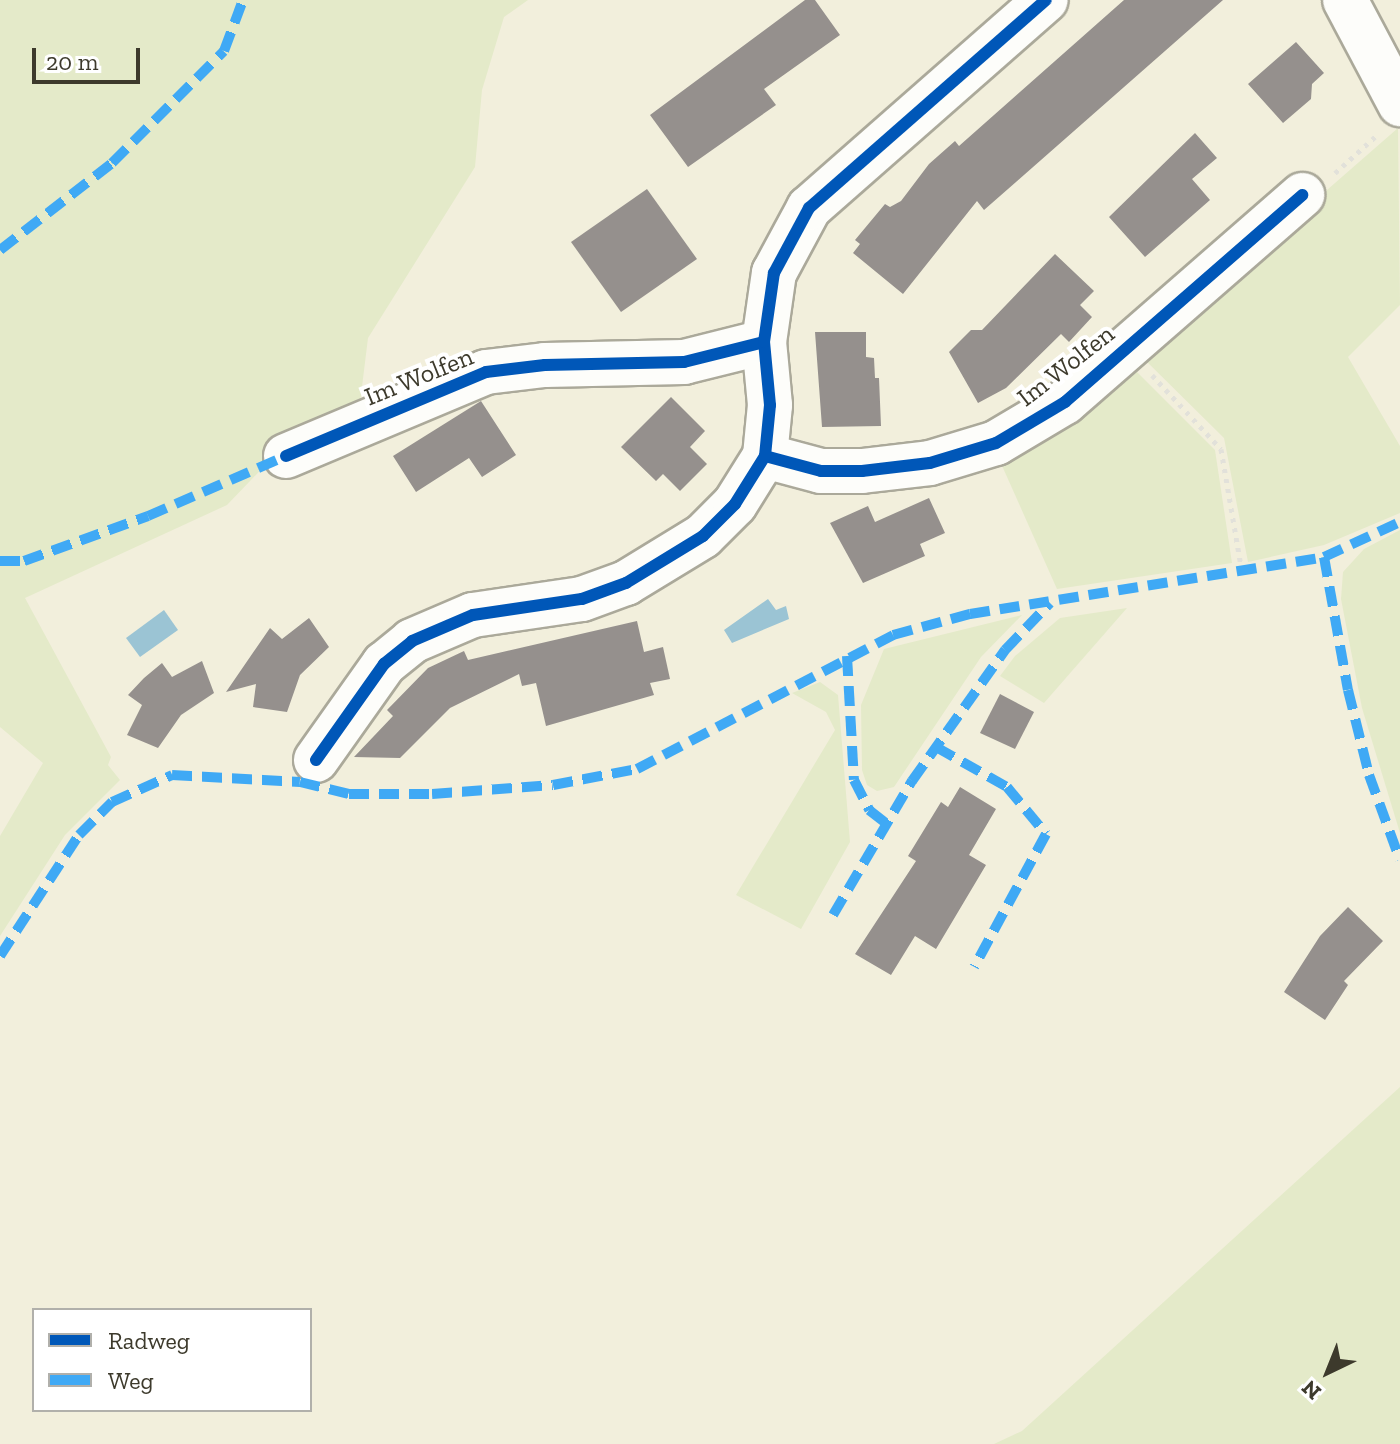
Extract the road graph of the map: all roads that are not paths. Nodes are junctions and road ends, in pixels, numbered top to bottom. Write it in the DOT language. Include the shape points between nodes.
graph roads {
  1 [pos="1046,0"];
  2 [pos="1345,0"];
  3 [pos="1394,115"];
  4 [pos="1302,195"];
  5 [pos="764,342"];
  6 [pos="286,456"];
  7 [pos="765,456"];
  8 [pos="316,760"];
  1 -- 5 [label="street" via="809,208 774,273"];
  2 -- 3 [label="street"];
  4 -- 7 [label="street, Im Wolfen" via="1065,402 996,443 930,463 821,471"];
  5 -- 6 [label="street, Im Wolfen" via="684,362 545,365 486,372"];
  5 -- 7 [label="street" via="770,405"];
  7 -- 8 [label="street" via="735,504 703,536 626,583 542,607 473,615 412,641 376,675"];
}
